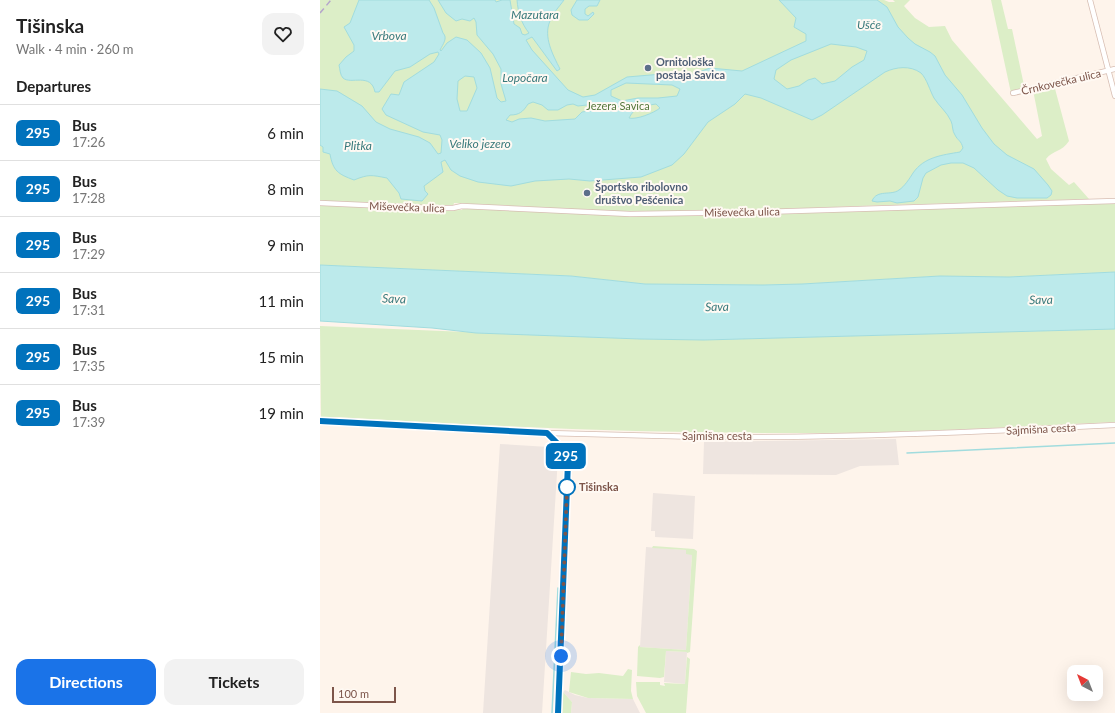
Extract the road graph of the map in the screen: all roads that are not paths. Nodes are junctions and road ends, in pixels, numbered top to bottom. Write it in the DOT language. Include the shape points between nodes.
graph roads {
  1 [pos="1090,0"];
  2 [pos="1115,69"];
  3 [pos="1109,71"];
  4 [pos="1013,93"];
  5 [pos="1115,96"];
  6 [pos="1115,201"];
  7 [pos="320,203"];
  8 [pos="320,421"];
  9 [pos="1115,425"];
  10 [pos="547,433"];
  11 [pos="558,713"];
  1 -- 3 [label="street, Črnkovečka ulica"];
  2 -- 3 [label="street, Črnkovečka ulica"];
  3 -- 4 [label="street, Črnkovečka ulica"];
  3 -- 5 [label="street, Črnkovečka ulica"];
  6 -- 7 [label="street, Miševečka ulica" via="630,214 469,206 431,208"];
  8 -- 10 [label="street, Sajmišna cesta"];
  9 -- 10 [label="street, Sajmišna cesta" via="980,432 783,437"];
  10 -- 11 [label="street" via="562,448 568,462"];
}
